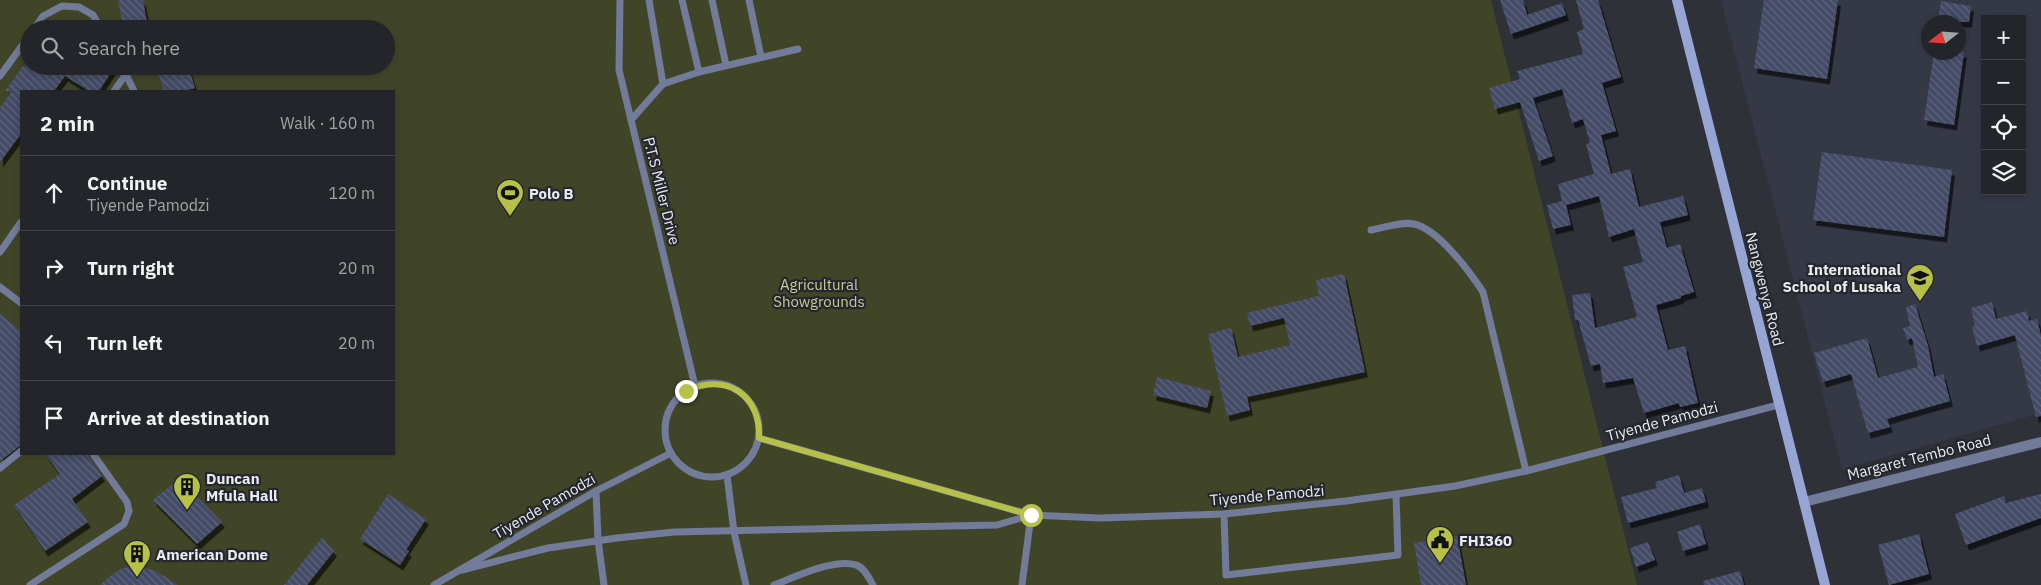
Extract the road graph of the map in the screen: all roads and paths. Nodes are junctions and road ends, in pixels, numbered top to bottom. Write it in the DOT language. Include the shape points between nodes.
graph roads {
  1 [pos="620,0"];
  2 [pos="649,0"];
  3 [pos="682,0"];
  4 [pos="712,0"];
  5 [pos="749,0"];
  6 [pos="1677,0"];
  7 [pos="80,3"];
  8 [pos="40,20"];
  9 [pos="96,20"];
  10 [pos="20,48"];
  11 [pos="798,49"];
  12 [pos="760,57"];
  13 [pos="726,64"];
  14 [pos="699,72"];
  15 [pos="125,75"];
  16 [pos="126,75"];
  17 [pos="0,76"];
  18 [pos="663,84"];
  19 [pos="115,90"];
  20 [pos="134,90"];
  21 [pos="630,120"];
  22 [pos="20,223"];
  23 [pos="1371,230"];
  24 [pos="0,252"];
  25 [pos="0,287"];
  26 [pos="20,302"];
  27 [pos="695,386"];
  28 [pos="1778,405"];
  29 [pos="759,438"];
  30 [pos="2041,442"];
  31 [pos="20,452"];
  32 [pos="669,454"];
  33 [pos="94,455"];
  34 [pos="0,468"];
  35 [pos="1526,471"];
  36 [pos="727,475"];
  37 [pos="596,491"];
  38 [pos="1396,495"];
  39 [pos="1804,502"];
  40 [pos="1224,514"];
  41 [pos="1031,515"];
  42 [pos="734,532"];
  43 [pos="598,540"];
  44 [pos="462,570"];
  45 [pos="30,585"];
  46 [pos="434,585"];
  47 [pos="604,585"];
  48 [pos="746,585"];
  49 [pos="774,585"];
  50 [pos="873,585"];
  51 [pos="1022,585"];
  52 [pos="1825,585"];
  1 -- 21 [label="lane, P.T.S Miller Drive" via="619,70"];
  2 -- 18 [label="lane"];
  3 -- 14 [label="lane"];
  4 -- 13 [label="lane"];
  5 -- 12 [label="lane"];
  6 -- 28 [label="main road, Nangwenya Road"];
  7 -- 8 [label="lane" via="62,6"];
  7 -- 9 [label="lane"];
  10 -- 17 [label="lane"];
  11 -- 12 [label="lane"];
  12 -- 13 [label="lane"];
  13 -- 14 [label="lane"];
  14 -- 18 [label="lane"];
  15 -- 19 [label="lane"];
  16 -- 20 [label="lane"];
  18 -- 21 [label="lane"];
  21 -- 27 [label="lane, P.T.S Miller Drive"];
  22 -- 24 [label="lane"];
  23 -- 35 [label="lane" via="1404,224 1426,229 1448,247 1483,292"];
  25 -- 26 [label="lane"];
  27 -- 29 [label="lane" via="724,384 742,393 754,409"];
  27 -- 32 [label="lane" via="679,397 667,415 664,434"];
  28 -- 35 [label="lane, Tiyende Pamodzi"];
  28 -- 39 [label="main road, Nangwenya Road"];
  29 -- 36 [label="lane" via="745,465"];
  29 -- 41 [label="lane, Tiyende Pamodzi"];
  30 -- 39 [label="street, Margaret Tembo Road"];
  31 -- 34 [label="lane"];
  32 -- 36 [label="lane" via="684,469 695,474"];
  32 -- 37 [label="lane, Tiyende Pamodzi"];
  33 -- 45 [label="lane" via="127,502 124,524"];
  35 -- 38 [label="lane, Tiyende Pamodzi"];
  36 -- 42 [label="lane"];
  37 -- 43 [label="lane"];
  37 -- 44 [label="lane, Tiyende Pamodzi"];
  38 -- 40 [label="lane, Tiyende Pamodzi"];
  38 -- 40 [label="lane" via="1398,555 1226,574"];
  39 -- 52 [label="main road, Nangwenya Road"];
  40 -- 41 [label="lane, Tiyende Pamodzi" via="1100,518"];
  41 -- 42 [label="lane" via="997,525"];
  41 -- 51 [label="lane"];
  42 -- 43 [label="lane" via="674,532"];
  42 -- 48 [label="lane"];
  43 -- 44 [label="lane" via="548,548"];
  43 -- 47 [label="lane"];
  44 -- 46 [label="lane, Tiyende Pamodzi"];
  49 -- 50 [label="lane" via="830,564 856,565"];
}
